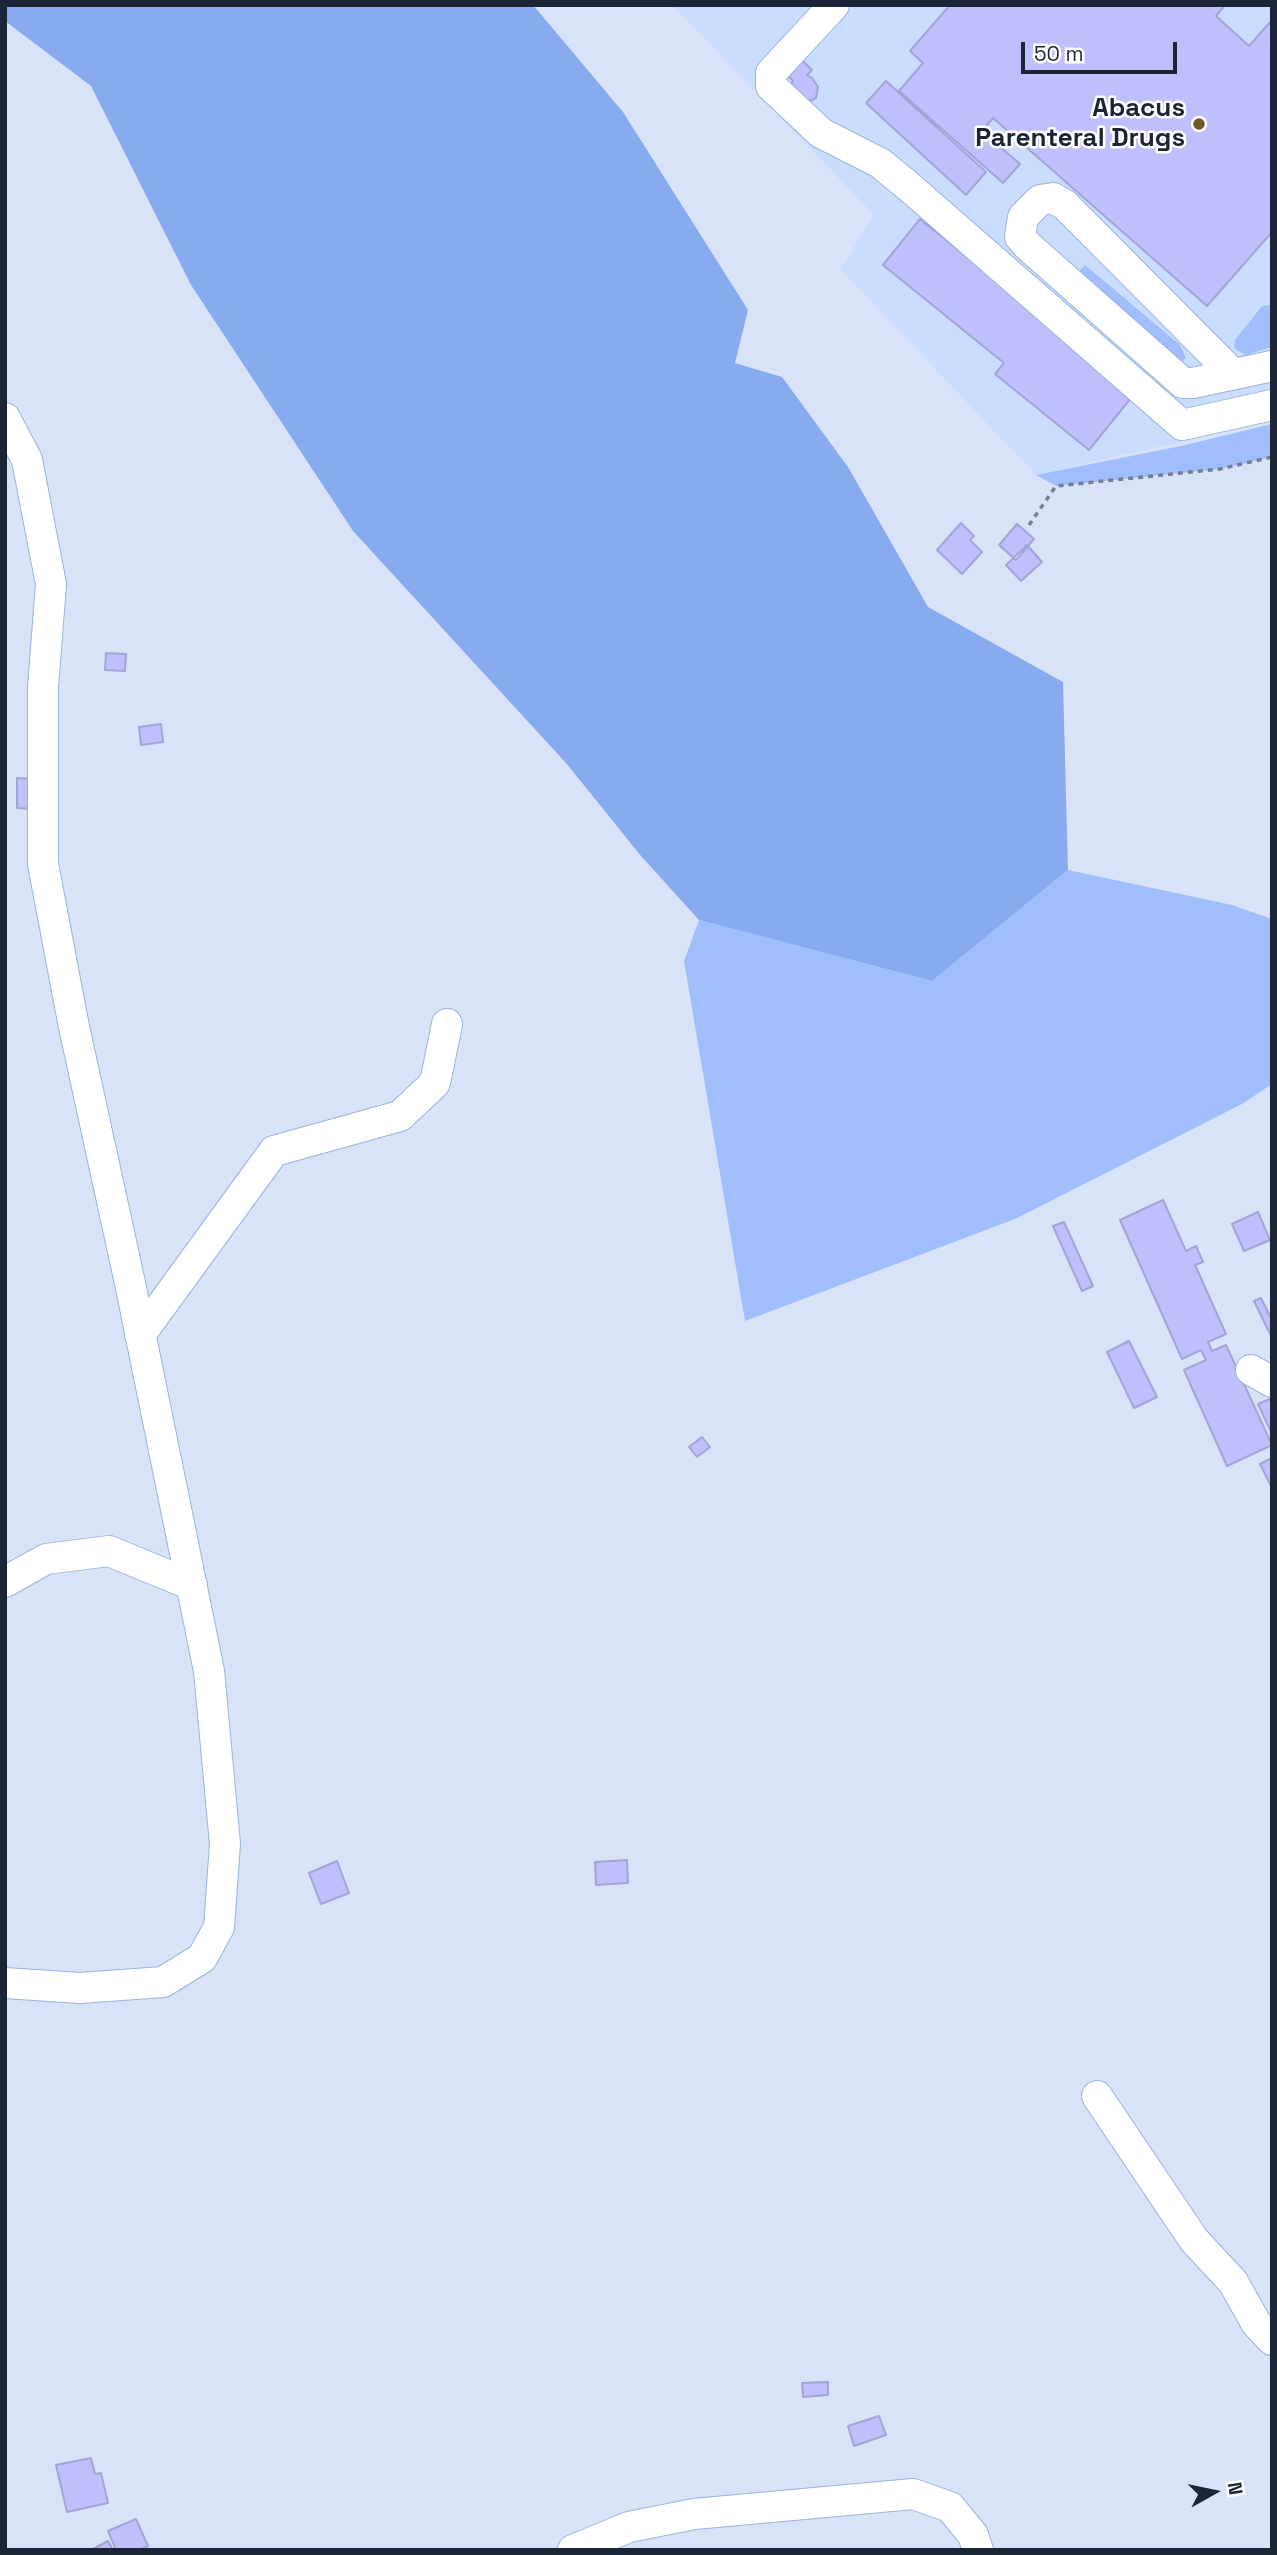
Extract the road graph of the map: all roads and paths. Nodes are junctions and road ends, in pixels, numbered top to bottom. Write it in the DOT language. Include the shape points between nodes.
graph roads {
  1 [pos="834,5"];
  2 [pos="1272,366"];
  3 [pos="1233,374"];
  4 [pos="1272,405"];
  5 [pos="5,418"];
  6 [pos="1272,457"];
  7 [pos="1029,525"];
  8 [pos="447,1024"];
  9 [pos="140,1335"];
  10 [pos="5,1582"];
  11 [pos="192,1585"];
  12 [pos="5,1983"];
  13 [pos="1097,2096"];
  14 [pos="1272,2340"];
  15 [pos="573,2550"];
  16 [pos="978,2550"];
  1 -- 4 [label="street" via="771,73 771,86 821,132 880,163 1182,425"];
  2 -- 3 [label="street"];
  3 -- 3 [label="street" via="1183,383 1028,246 1020,237 1023,217 1040,200 1053,198 1065,205"];
  5 -- 9 [label="street" via="27,460 51,584 43,687 43,864"];
  6 -- 7 [label="path" via="1220,469 1056,486"];
  8 -- 9 [label="street" via="435,1083 400,1116 274,1151"];
  9 -- 11 [label="street"];
  10 -- 11 [label="street" via="46,1559 109,1551"];
  11 -- 12 [label="street" via="209,1671 225,1844 219,1927 202,1958 163,1982 80,1988"];
  13 -- 14 [label="street" via="1194,2239 1233,2282 1256,2323"];
  15 -- 16 [label="street" via="629,2528 694,2514 913,2494 950,2507 973,2535"];
}
